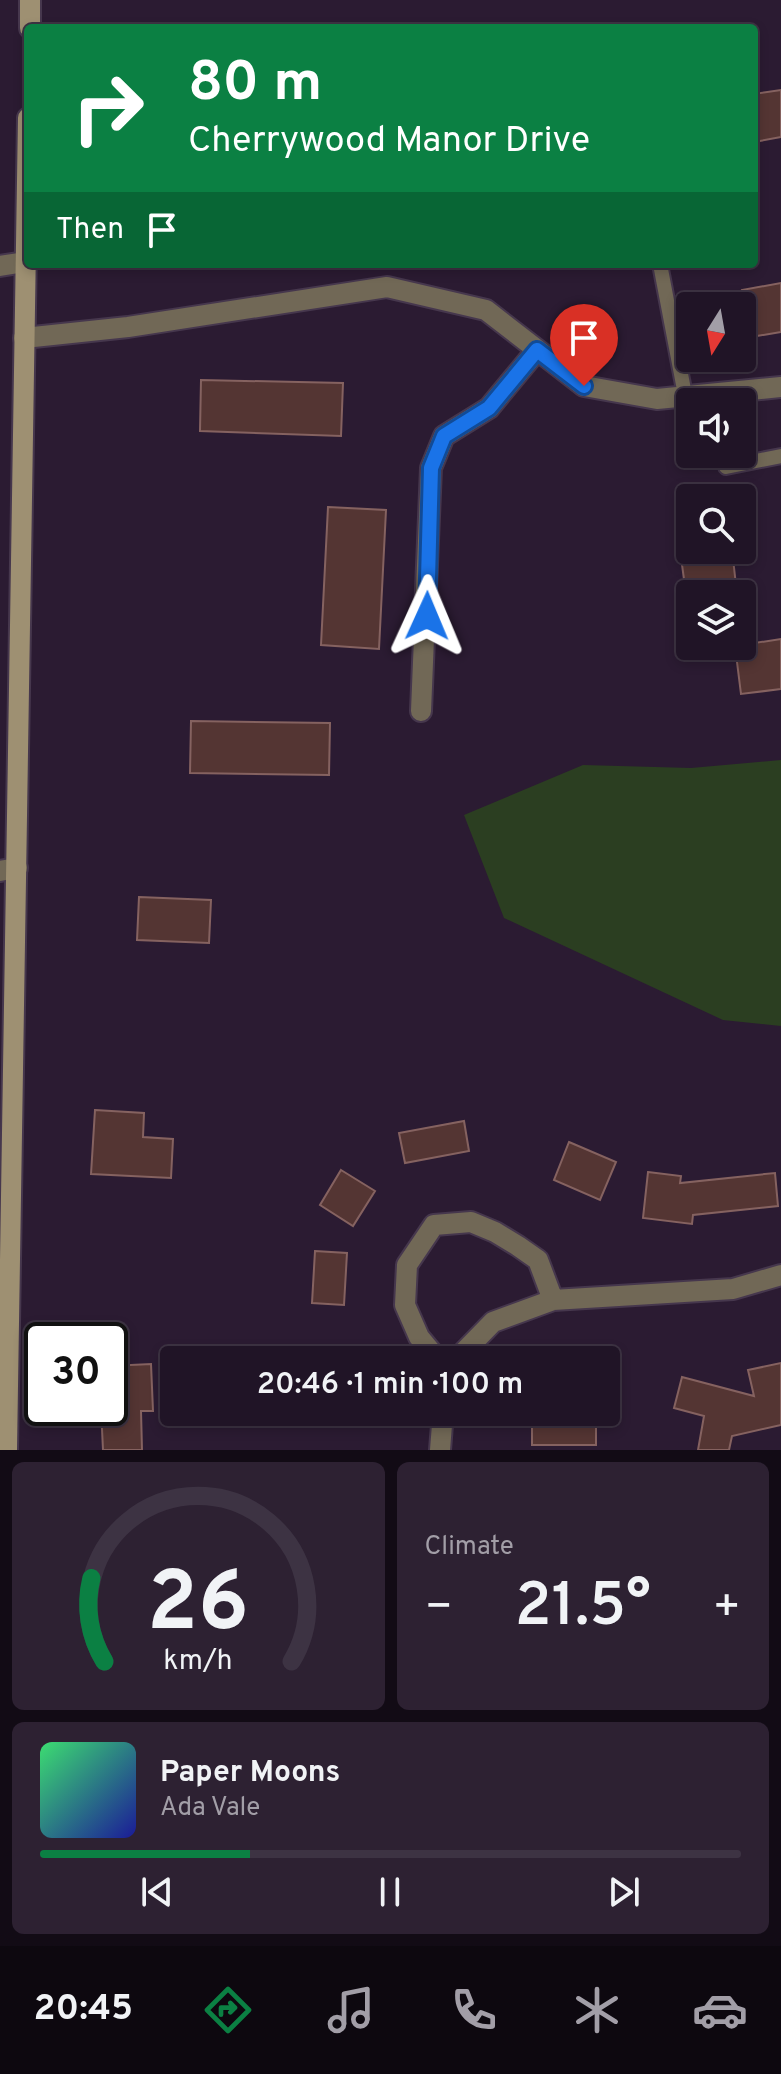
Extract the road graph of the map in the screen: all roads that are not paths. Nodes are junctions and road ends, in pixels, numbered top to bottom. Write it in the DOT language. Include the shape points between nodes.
graph roads {
  1 [pos="30,0"];
  2 [pos="30,24"];
  3 [pos="24,262"];
  4 [pos="0,266"];
  5 [pos="25,268"];
  6 [pos="661,268"];
  7 [pos="24,338"];
  8 [pos="537,350"];
  9 [pos="781,387"];
  10 [pos="684,388"];
  11 [pos="756,389"];
  12 [pos="676,396"];
  13 [pos="781,456"];
  14 [pos="756,461"];
  15 [pos="421,711"];
  16 [pos="8,870"];
  17 [pos="781,1275"];
  18 [pos="553,1300"];
  19 [pos="426,1346"];
  20 [pos="470,1346"];
  21 [pos="442,1426"];
  22 [pos="7,1450"];
  23 [pos="440,1450"];
  1 -- 2 [label="main road"];
  3 -- 4 [label="street"];
  5 -- 7 [label="main road"];
  6 -- 10 [label="lane"];
  7 -- 8 [label="street" via="387,287 486,310"];
  7 -- 16 [label="main road"];
  8 -- 12 [label="street" via="584,386 657,399"];
  8 -- 15 [label="street" via="489,408 444,436 431,468"];
  9 -- 11 [label="street"];
  13 -- 14 [label="lane"];
  16 -- 22 [label="main road"];
  17 -- 18 [label="street" via="733,1289"];
  18 -- 19 [label="street" via="538,1260 507,1239 471,1222 434,1225 407,1265 405,1305"];
  18 -- 20 [label="street" via="493,1322"];
  21 -- 23 [label="street"];
}
